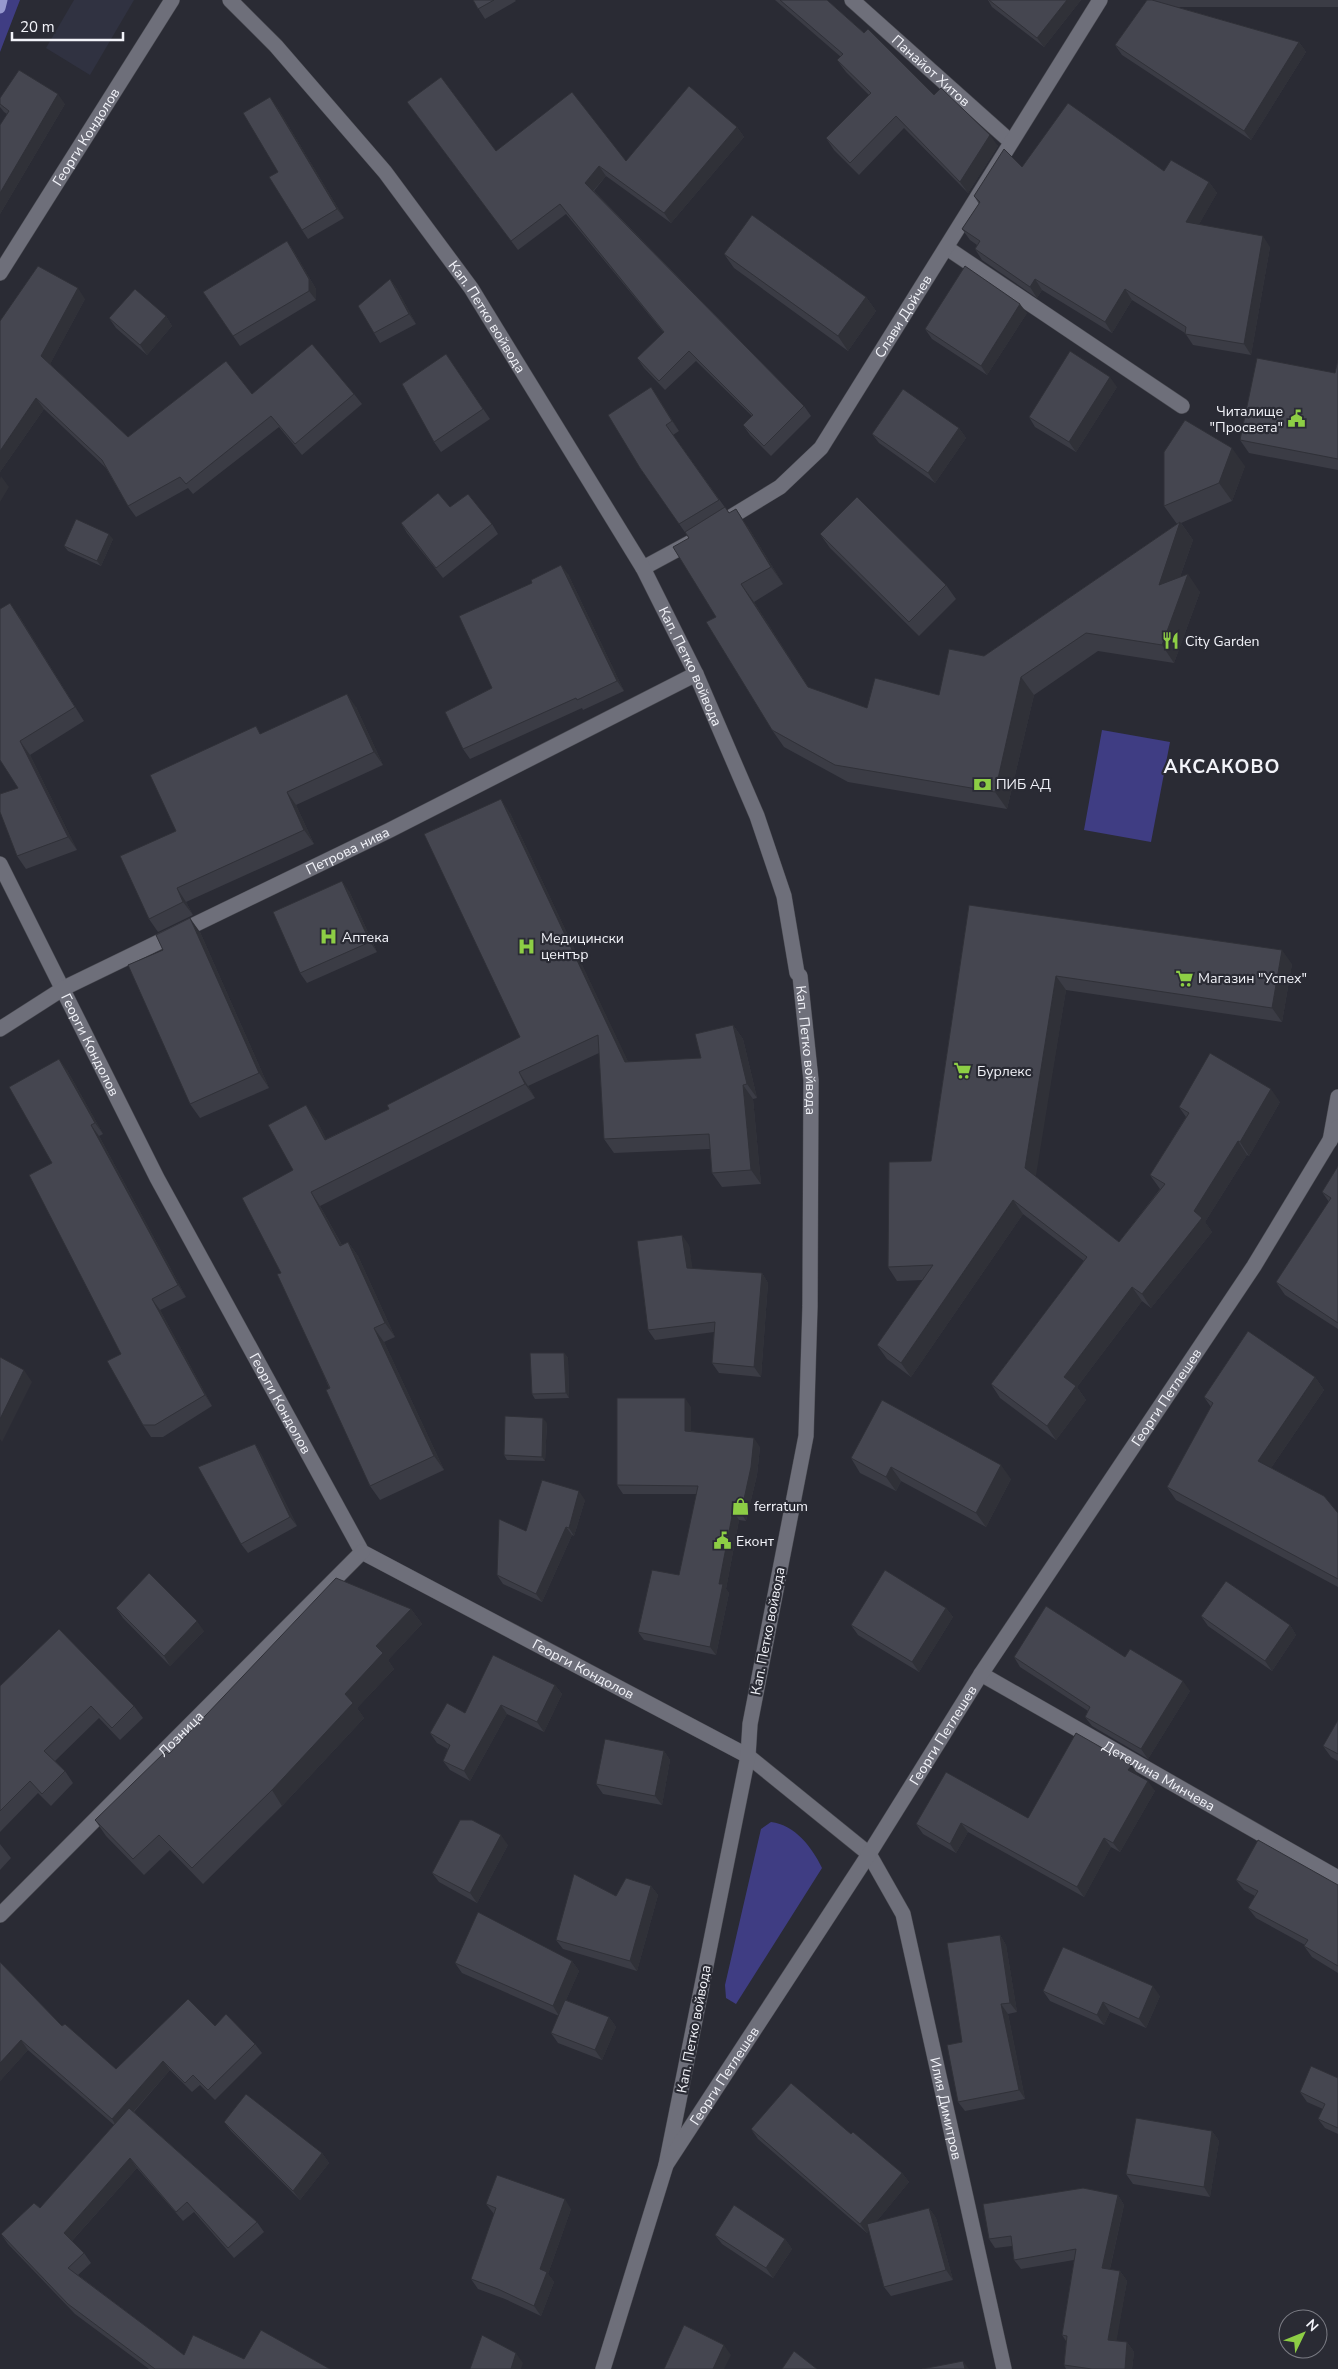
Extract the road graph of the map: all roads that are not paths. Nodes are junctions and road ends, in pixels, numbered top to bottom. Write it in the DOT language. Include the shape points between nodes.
graph roads {
  1 [pos="172,0"];
  2 [pos="230,0"];
  3 [pos="852,0"];
  4 [pos="1100,0"];
  5 [pos="1010,142"];
  6 [pos="947,248"];
  7 [pos="0,273"];
  8 [pos="1182,406"];
  9 [pos="643,568"];
  10 [pos="696,674"];
  11 [pos="0,864"];
  12 [pos="64,988"];
  13 [pos="0,1029"];
  14 [pos="1338,1097"];
  15 [pos="1338,1127"];
  16 [pos="1330,1142"];
  17 [pos="362,1552"];
  18 [pos="981,1674"];
  19 [pos="748,1756"];
  20 [pos="869,1854"];
  21 [pos="1338,1878"];
  22 [pos="0,1915"];
  23 [pos="666,2165"];
  24 [pos="602,2369"];
  25 [pos="1004,2369"];
  1 -- 7 [label="street, Георги Кондолов"];
  2 -- 9 [label="street, Кап. Петко войвода" via="276,46 385,172 471,288"];
  3 -- 5 [label="street, Панайот Хитов"];
  4 -- 5 [label="street, Слави Дойчев"];
  5 -- 6 [label="street, Слави Дойчев"];
  6 -- 8 [label="street"];
  6 -- 9 [label="street, Слави Дойчев" via="821,448 780,487 677,551"];
  9 -- 10 [label="street, Кап. Петко войвода"];
  10 -- 12 [label="street, Петрова нива" via="390,830"];
  10 -- 19 [label="street, Кап. Петко войвода" via="757,816 784,896 800,976 811,1080 806,1436 750,1724"];
  11 -- 12 [label="street, Георги Кондолов"];
  12 -- 13 [label="street, Петрова нива"];
  12 -- 17 [label="street, Георги Кондолов" via="157,1178"];
  14 -- 16 [label="street"];
  15 -- 16 [label="street, Георги Петлешев"];
  16 -- 18 [label="street, Георги Петлешев" via="1254,1266"];
  17 -- 19 [label="street, Георги Кондолов"];
  17 -- 22 [label="street, Лозница"];
  18 -- 20 [label="street, Георги Петлешев"];
  18 -- 21 [label="street, Детелина Минчева"];
  19 -- 20 [label="street, Георги Кондолов"];
  19 -- 23 [label="street, Кап. Петко войвода"];
  20 -- 23 [label="street, Георги Петлешев"];
  20 -- 25 [label="street, Илия Димитров" via="903,1914"];
  23 -- 24 [label="street, Георги Петлешев"];
}
